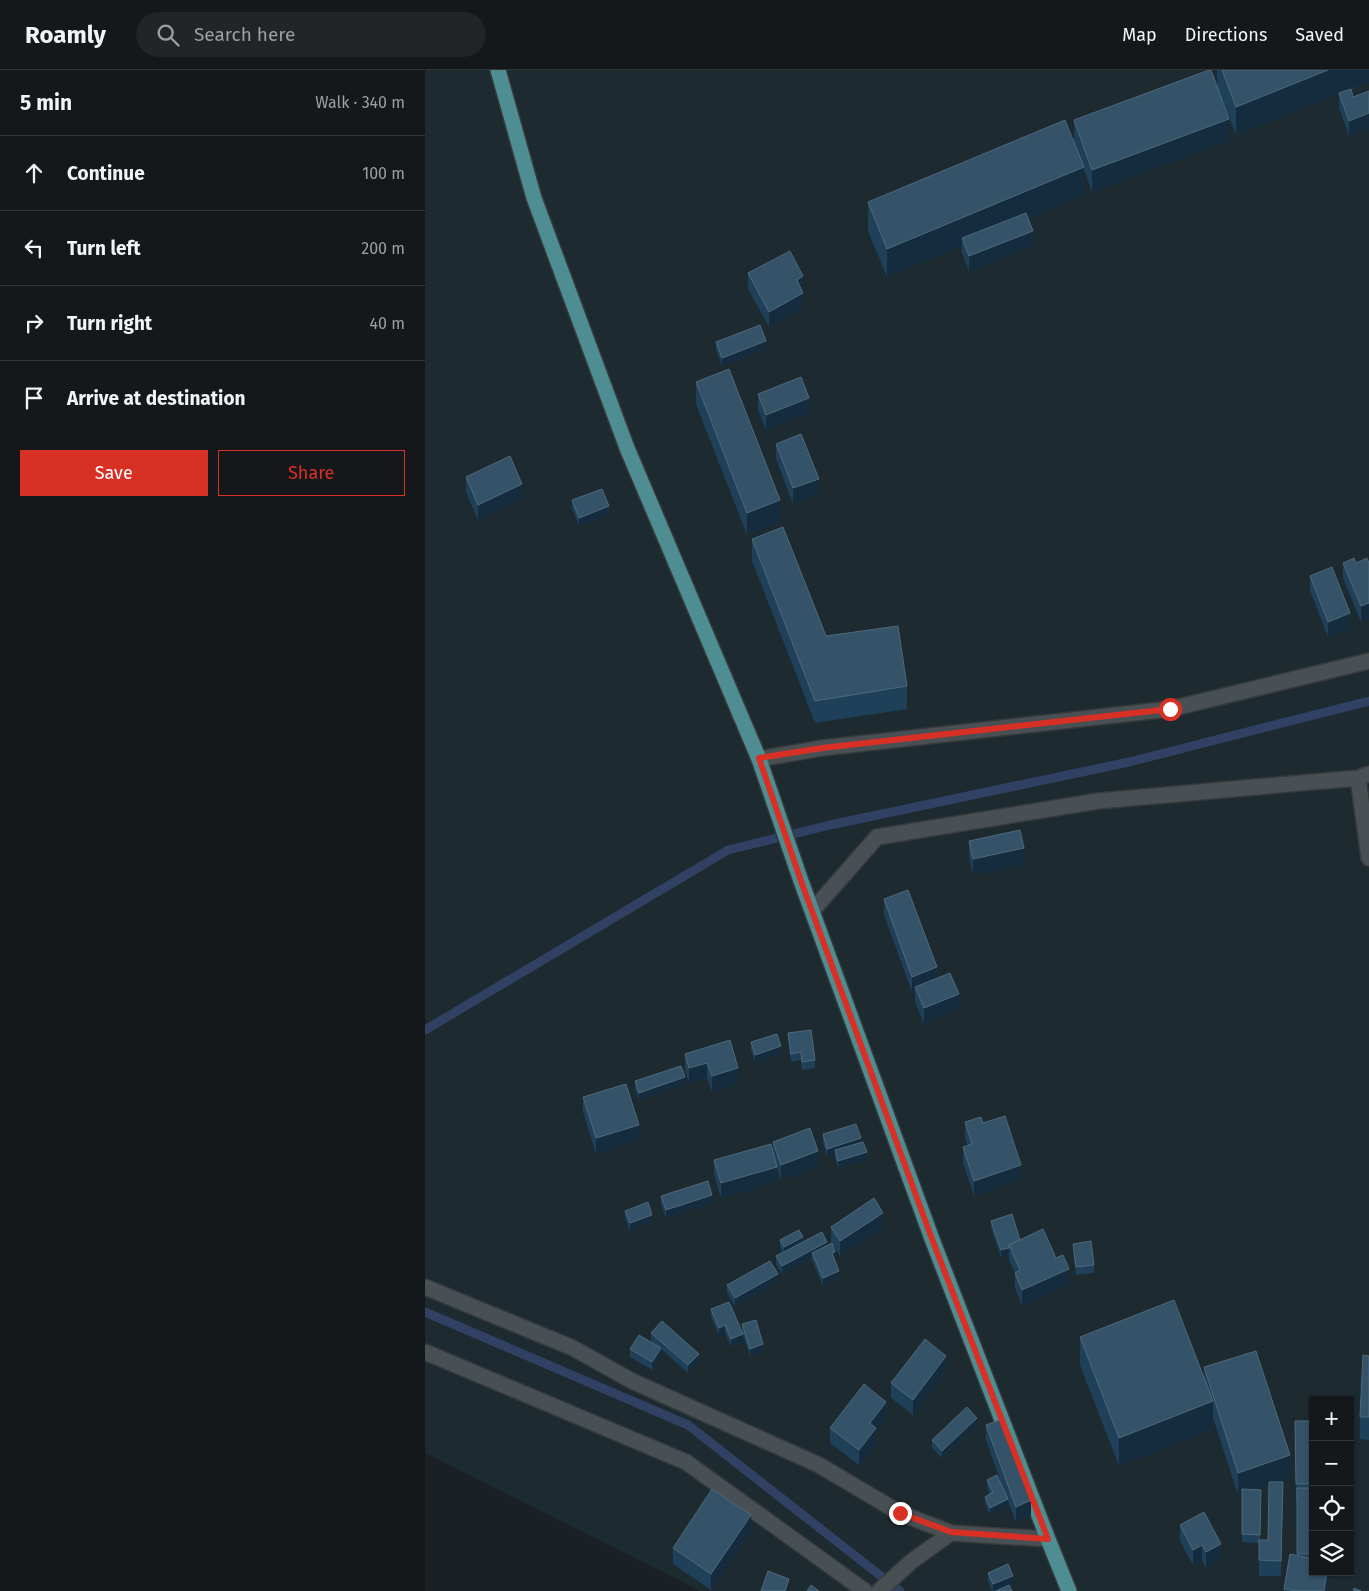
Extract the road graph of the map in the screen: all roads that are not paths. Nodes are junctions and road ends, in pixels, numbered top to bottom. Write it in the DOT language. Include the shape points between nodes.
graph roads {
  1 [pos="498,70"];
  2 [pos="1369,661"];
  3 [pos="759,758"];
  4 [pos="1363,776"];
  5 [pos="1369,858"];
  6 [pos="812,911"];
  7 [pos="425,1287"];
  8 [pos="425,1352"];
  9 [pos="951,1532"];
  10 [pos="1048,1539"];
  11 [pos="865,1591"];
  12 [pos="879,1591"];
  13 [pos="1069,1591"];
  1 -- 3 [label="main road" via="534,198 627,448"];
  2 -- 3 [label="street" via="1170,709"];
  3 -- 6 [label="main road"];
  4 -- 5 [label="street"];
  4 -- 6 [label="street" via="1098,801 877,837"];
  6 -- 10 [label="main road" via="932,1239"];
  7 -- 9 [label="street" via="573,1348 632,1381 819,1465 900,1513"];
  8 -- 11 [label="street" via="686,1462"];
  9 -- 10 [label="street"];
  9 -- 12 [label="street"];
  10 -- 13 [label="main road"];
}
